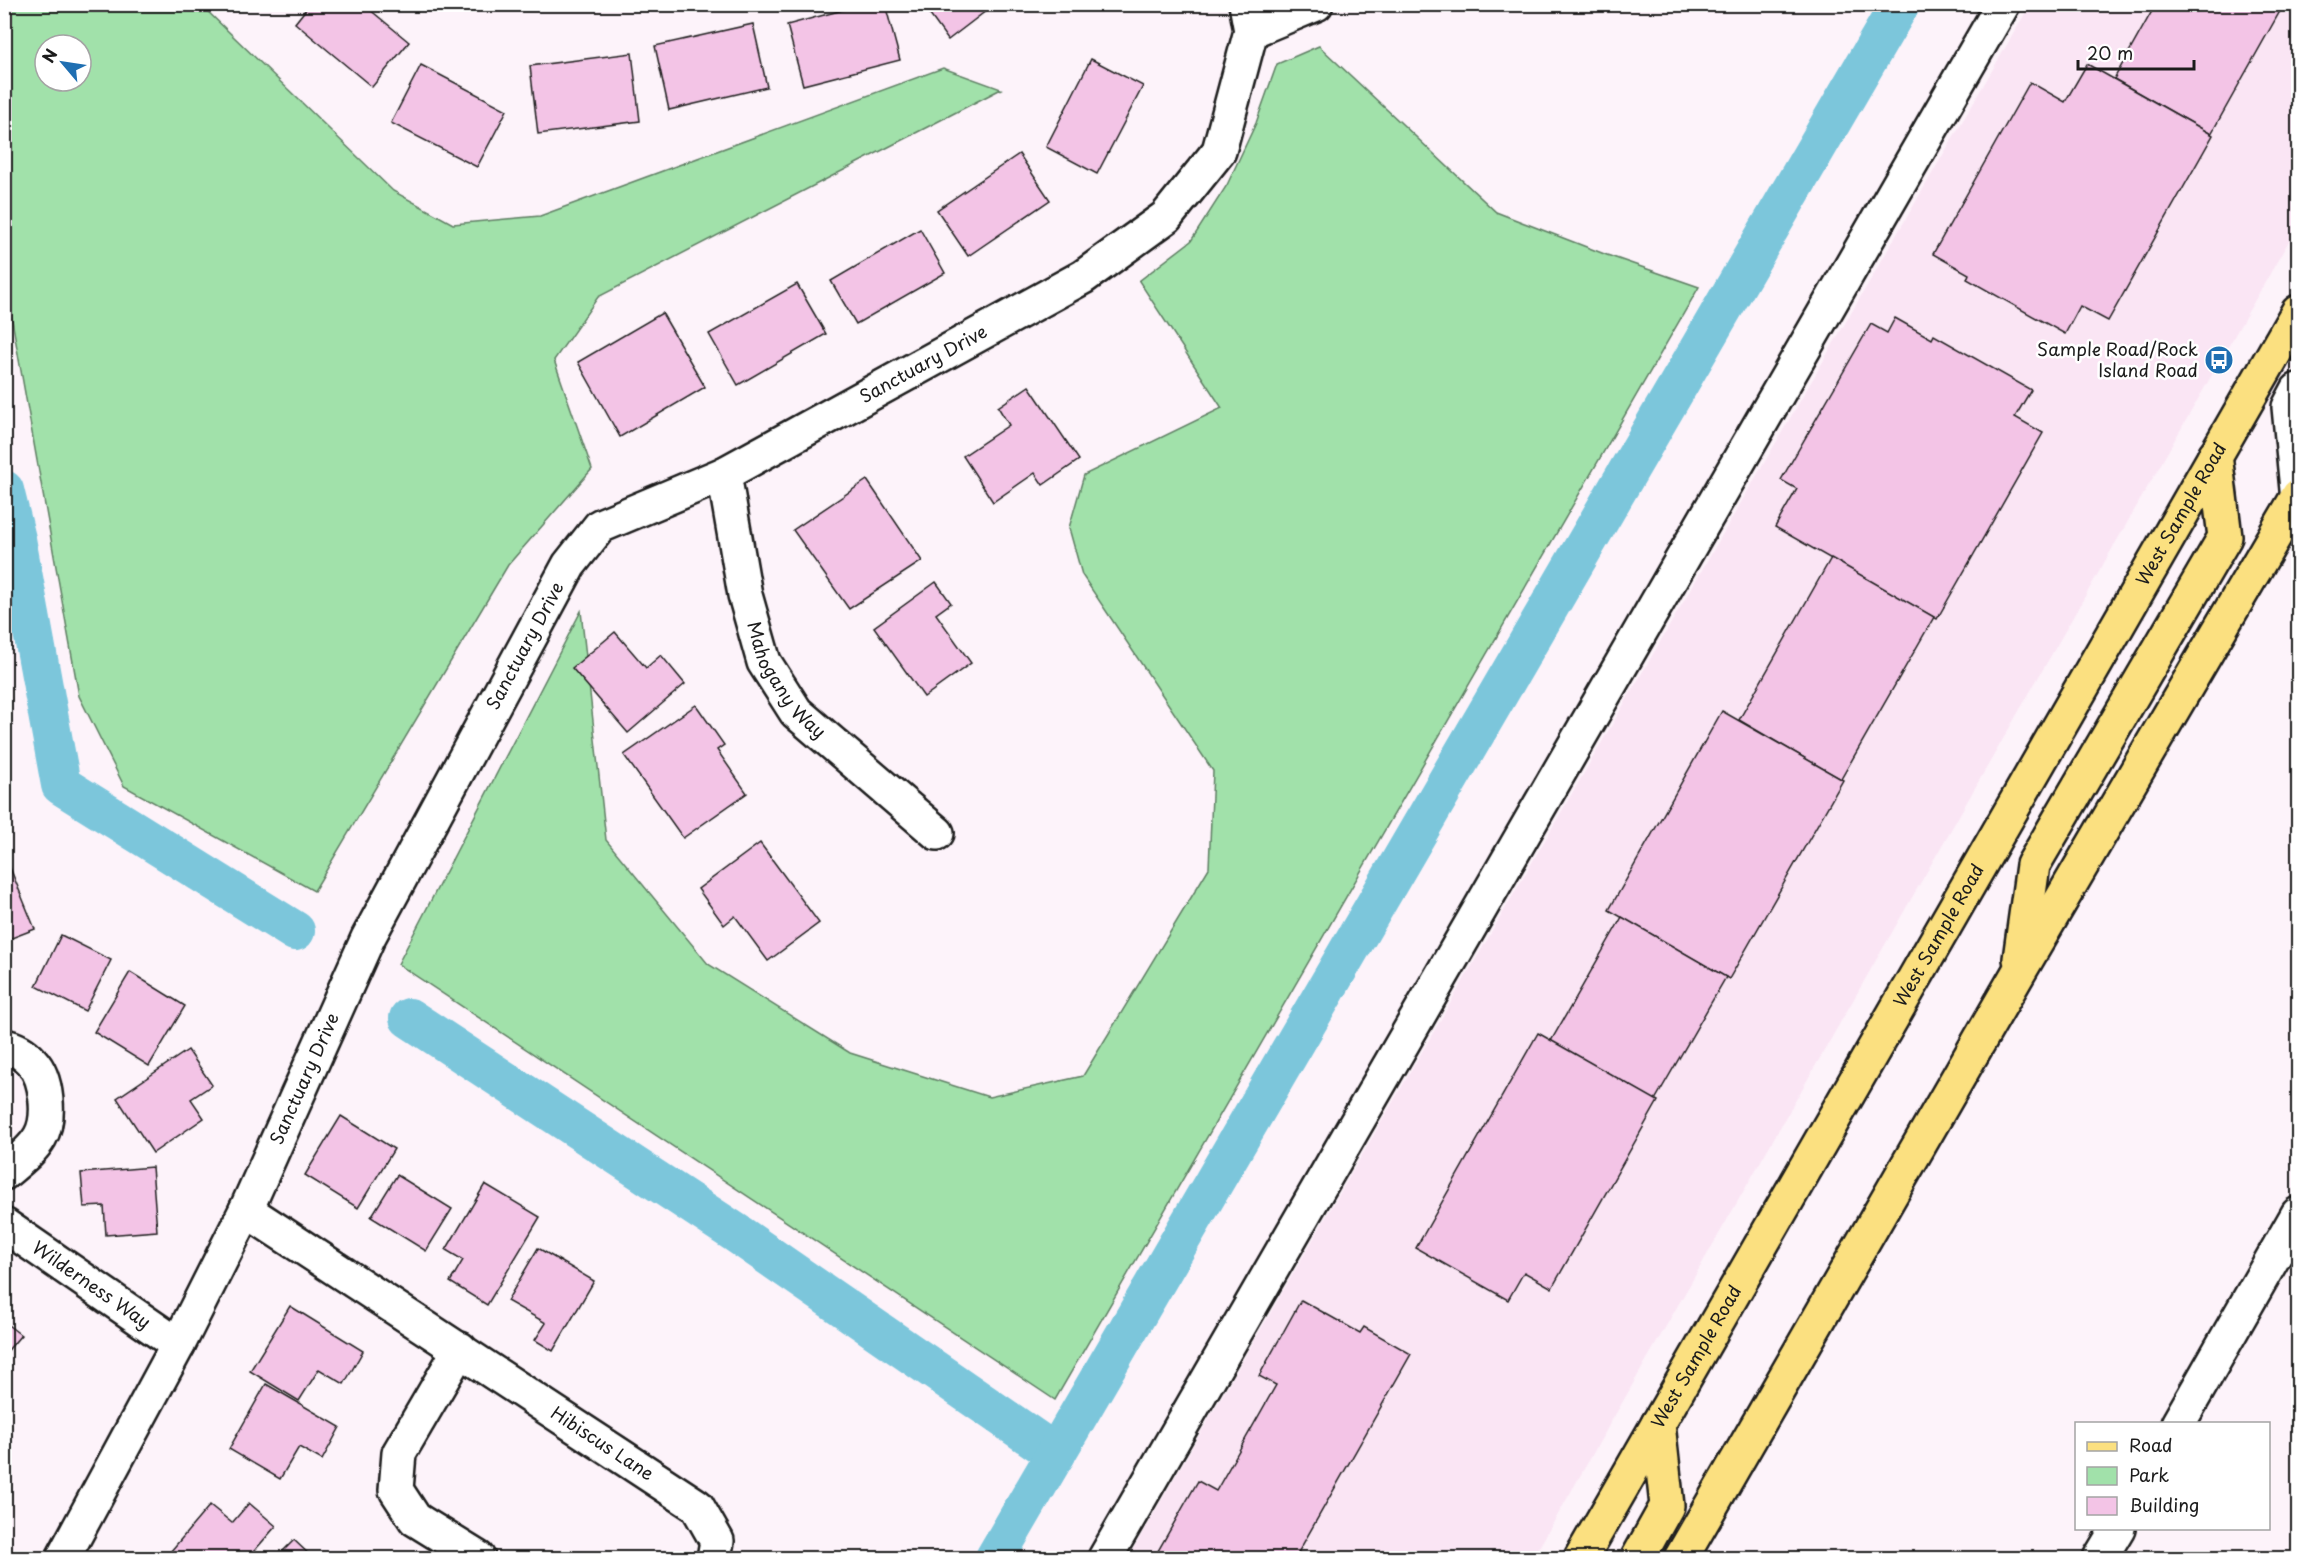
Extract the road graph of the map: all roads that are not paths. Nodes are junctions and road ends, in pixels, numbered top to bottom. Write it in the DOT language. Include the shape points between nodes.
graph roads {
  1 [pos="1316,4"];
  2 [pos="2002,4"];
  3 [pos="1249,18"];
  4 [pos="2298,312"];
  5 [pos="2298,390"];
  6 [pos="2215,455"];
  7 [pos="724,474"];
  8 [pos="2298,498"];
  9 [pos="937,833"];
  10 [pos="2019,972"];
  11 [pos="4,1046"];
  12 [pos="4,1173"];
  13 [pos="246,1210"];
  14 [pos="2298,1214"];
  15 [pos="4,1226"];
  16 [pos="178,1345"];
  17 [pos="460,1350"];
  18 [pos="2179,1422"];
  19 [pos="1658,1424"];
  20 [pos="2117,1530"];
  21 [pos="63,1558"];
  22 [pos="478,1558"];
  23 [pos="714,1558"];
  24 [pos="1105,1558"];
  25 [pos="1581,1558"];
  26 [pos="1638,1558"];
  27 [pos="1681,1558"];
  28 [pos="2100,1558"];
  1 -- 3 [label="street"];
  2 -- 24 [label="street"];
  3 -- 7 [label="street, Sanctuary Drive" via="1220,151 1166,217 1083,277"];
  4 -- 6 [label="main road, West Sample Road"];
  5 -- 8 [label="street" via="2289,407"];
  6 -- 10 [label="main road" via="2225,537 2033,865"];
  6 -- 19 [label="main road, West Sample Road"];
  7 -- 9 [label="street, Mahogany Way" via="745,595 764,662 796,712"];
  7 -- 13 [label="street, Sanctuary Drive" via="600,526 568,565 368,938"];
  8 -- 10 [label="main road"];
  10 -- 27 [label="main road"];
  11 -- 12 [label="street" via="33,1063 39,1073 45,1107 41,1135"];
  13 -- 16 [label="street, Sanctuary Drive"];
  13 -- 17 [label="street, Hibiscus Lane"];
  14 -- 18 [label="street"];
  15 -- 16 [label="street, Wilderness Way"];
  16 -- 21 [label="street, Sanctuary Drive"];
  17 -- 22 [label="street" via="399,1453 396,1490 415,1519"];
  17 -- 23 [label="street, Hibiscus Lane" via="697,1506 717,1541"];
  19 -- 25 [label="main road, West Sample Road"];
  19 -- 26 [label="main road" via="1667,1506"];
  20 -- 28 [label="street"];
}
